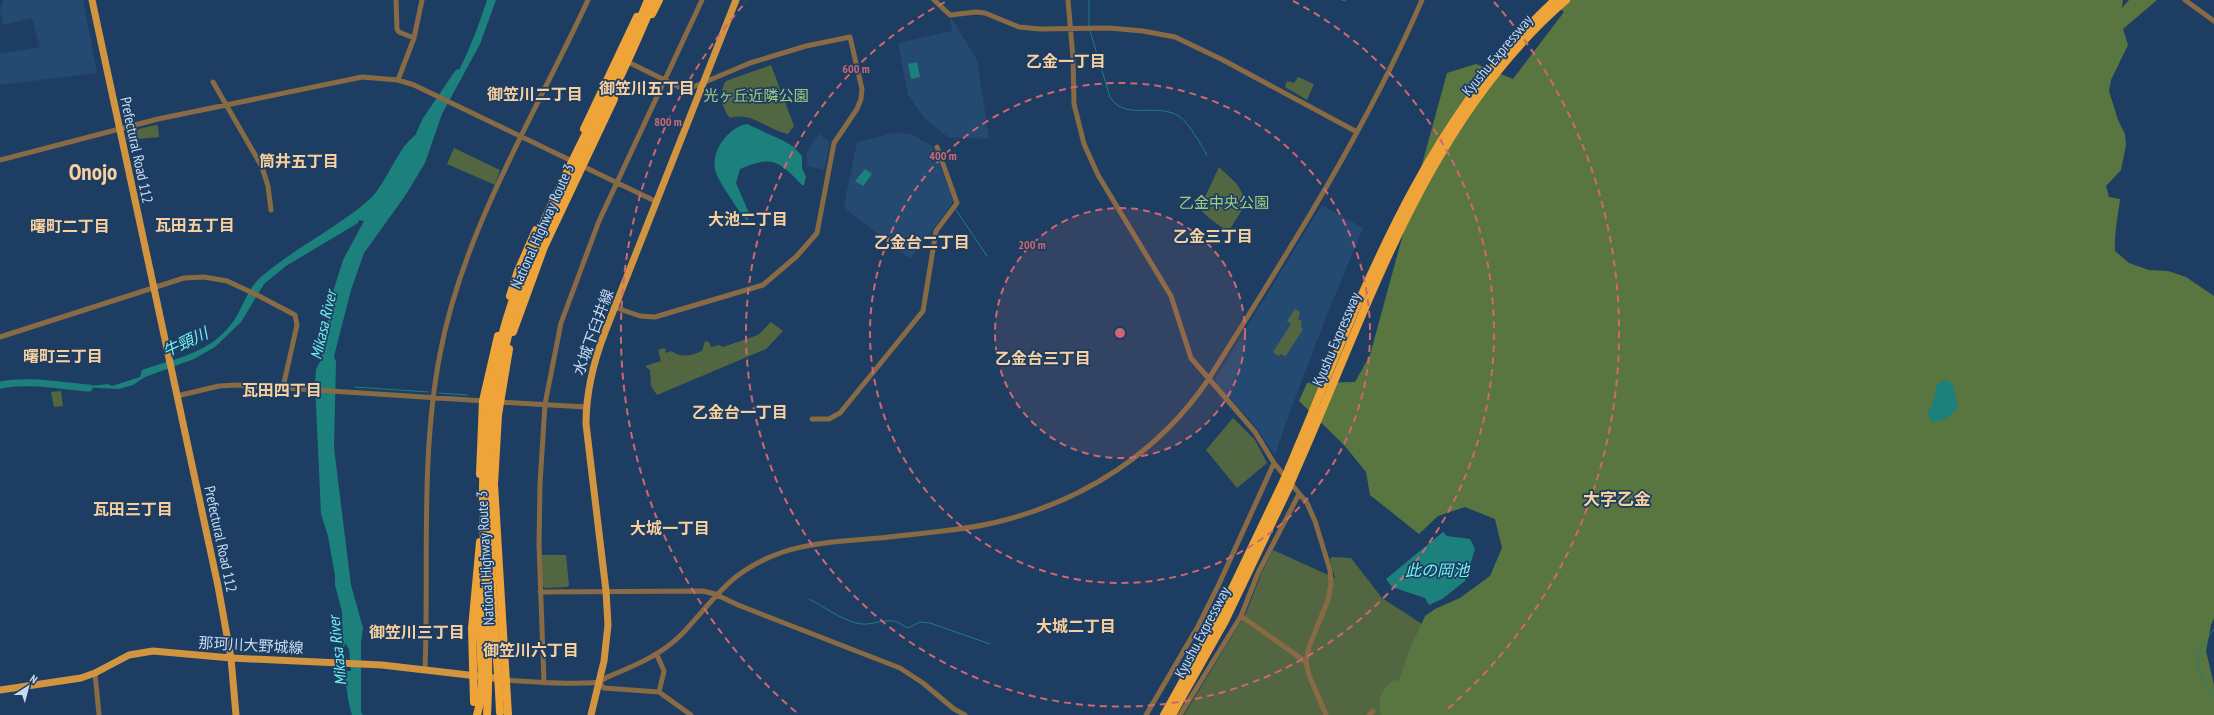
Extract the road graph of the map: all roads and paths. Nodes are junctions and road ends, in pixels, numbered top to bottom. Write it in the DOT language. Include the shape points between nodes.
graph roads {
  1 [pos="92,0"];
  2 [pos="396,0"];
  3 [pos="422,0"];
  4 [pos="588,0"];
  5 [pos="644,0"];
  6 [pos="648,0"];
  7 [pos="654,0"];
  8 [pos="658,0"];
  9 [pos="702,0"];
  10 [pos="736,0"];
  11 [pos="934,0"];
  12 [pos="1068,0"];
  13 [pos="1422,0"];
  14 [pos="1555,0"];
  15 [pos="1566,0"];
  16 [pos="2185,0"];
  17 [pos="2214,21"];
  18 [pos="1071,30"];
  19 [pos="414,38"];
  20 [pos="630,63"];
  21 [pos="398,80"];
  22 [pos="664,80"];
  23 [pos="213,82"];
  24 [pos="701,86"];
  25 [pos="226,105"];
  26 [pos="120,128"];
  27 [pos="1357,132"];
  28 [pos="522,136"];
  29 [pos="936,147"];
  30 [pos="0,160"];
  31 [pos="570,160"];
  32 [pos="584,166"];
  33 [pos="617,181"];
  34 [pos="657,202"];
  35 [pos="271,210"];
  36 [pos="153,287"];
  37 [pos="614,307"];
  38 [pos="0,337"];
  39 [pos="1208,380"];
  40 [pos="283,387"];
  41 [pos="177,396"];
  42 [pos="433,397"];
  43 [pos="483,401"];
  44 [pos="499,402"];
  45 [pos="546,404"];
  46 [pos="586,407"];
  47 [pos="812,419"];
  48 [pos="1274,463"];
  49 [pos="1300,494"];
  50 [pos="480,555"];
  51 [pos="606,591"];
  52 [pos="540,592"];
  53 [pos="715,594"];
  54 [pos="486,598"];
  55 [pos="1241,616"];
  56 [pos="657,655"];
  57 [pos="231,658"];
  58 [pos="1306,662"];
  59 [pos="425,670"];
  60 [pos="95,673"];
  61 [pos="473,675"];
  62 [pos="507,680"];
  63 [pos="599,682"];
  64 [pos="544,683"];
  65 [pos="0,690"];
  66 [pos="659,692"];
  67 [pos="477,703"];
  68 [pos="498,714"];
  69 [pos="98,715"];
  70 [pos="236,715"];
  71 [pos="477,715"];
  72 [pos="487,715"];
  73 [pos="509,715"];
  74 [pos="591,715"];
  75 [pos="691,715"];
  76 [pos="965,715"];
  77 [pos="1146,715"];
  78 [pos="1164,715"];
  79 [pos="1172,715"];
  80 [pos="1180,715"];
  81 [pos="1326,715"];
  1 -- 26 [label="main road, Prefectural Road 112"];
  2 -- 19 [label="street" via="397,29"];
  3 -- 19 [label="street"];
  4 -- 28 [label="street"];
  5 -- 31 [label="highway, National Highway Route 3"];
  6 -- 54 [label="highway, bridge" via="533,249 513,298 501,338 489,393 486,427"];
  7 -- 68 [label="highway, bridge" via="618,82 540,244 519,300 501,365 492,425 490,462"];
  8 -- 20 [label="highway, National Highway Route 3"];
  9 -- 22 [label="street"];
  10 -- 24 [label="main road, 水城下臼井線"];
  11 -- 18 [label="street" via="950,15 976,12 1024,27"];
  12 -- 18 [label="street"];
  13 -- 27 [label="street"];
  14 -- 78 [label="highway, Kyushu Expressway, bridge" via="1501,57 1462,108 1434,154 1370,275 1284,480 1218,618"];
  15 -- 79 [label="highway, Kyushu Expressway, bridge" via="1525,40 1494,78 1453,136 1429,177 1382,269 1289,487 1225,621"];
  16 -- 17 [label="street"];
  18 -- 27 [label="street" via="1109,28 1175,37"];
  18 -- 39 [label="street" via="1074,104 1084,144 1098,175 1170,296 1189,354"];
  19 -- 21 [label="street"];
  20 -- 22 [label="street"];
  20 -- 32 [label="highway, National Highway Route 3"];
  21 -- 25 [label="street" via="362,77"];
  21 -- 28 [label="street"];
  22 -- 24 [label="street" via="682,87"];
  22 -- 33 [label="street"];
  23 -- 25 [label="street"];
  24 -- 34 [label="main road, 水城下臼井線"];
  24 -- 37 [label="street" via="750,63 806,46 850,37 862,89 861,99 834,143 817,233 775,277 755,289 654,317 640,316"];
  25 -- 26 [label="street"];
  25 -- 35 [label="street" via="262,167"];
  26 -- 30 [label="street"];
  26 -- 36 [label="main road, Prefectural Road 112"];
  27 -- 39 [label="street" via="1308,222"];
  28 -- 31 [label="street"];
  28 -- 42 [label="street" via="478,230 463,270 440,353"];
  29 -- 47 [label="street" via="957,203 936,231 924,308 840,413 829,419"];
  31 -- 32 [label="street"];
  31 -- 43 [label="highway, National Highway Route 3" via="518,271 496,345"];
  32 -- 33 [label="street"];
  32 -- 44 [label="highway, National Highway Route 3" via="544,247 529,284 509,346"];
  33 -- 34 [label="street"];
  33 -- 45 [label="street" via="586,253 561,323"];
  34 -- 37 [label="main road, 水城下臼井線"];
  36 -- 38 [label="street"];
  36 -- 40 [label="street" via="184,278 204,277 227,281 291,312 297,320"];
  36 -- 41 [label="main road, Prefectural Road 112"];
  37 -- 46 [label="main road, 水城下臼井線" via="593,365"];
  39 -- 48 [label="street" via="1255,432"];
  39 -- 53 [label="street" via="1193,402 1149,447 1099,482 1050,506 999,522 973,527 803,547 783,552 751,566"];
  40 -- 41 [label="street" via="219,386"];
  40 -- 42 [label="street"];
  41 -- 57 [label="main road, Prefectural Road 112"];
  42 -- 43 [label="street"];
  42 -- 59 [label="street" via="427,466"];
  43 -- 44 [label="street"];
  43 -- 50 [label="highway, National Highway Route 3"];
  44 -- 45 [label="street"];
  44 -- 62 [label="highway, National Highway Route 3" via="495,492"];
  45 -- 46 [label="street"];
  45 -- 52 [label="street" via="540,484"];
  46 -- 51 [label="main road, 水城下臼井線"];
  48 -- 49 [label="street"];
  48 -- 77 [label="street" via="1197,628"];
  49 -- 55 [label="street" via="1258,573"];
  49 -- 58 [label="street" via="1315,520 1331,577 1330,592 1308,647"];
  50 -- 61 [label="highway, National Highway Route 3" via="473,608"];
  50 -- 67 [label="highway, bridge" via="482,680"];
  51 -- 52 [label="street"];
  51 -- 53 [label="street"];
  51 -- 63 [label="main road, 水城下臼井線" via="608,637"];
  52 -- 64 [label="street"];
  53 -- 56 [label="street" via="681,635"];
  53 -- 76 [label="street" via="738,606 900,668"];
  54 -- 68 [label="highway, bridge"];
  54 -- 72 [label="highway, bridge"];
  55 -- 58 [label="street"];
  55 -- 80 [label="street"];
  56 -- 63 [label="street"];
  56 -- 66 [label="street" via="664,671"];
  57 -- 59 [label="main road, 那珂川大野城線" via="337,662"];
  57 -- 60 [label="main road, 那珂川大野城線" via="153,650 129,655"];
  57 -- 70 [label="main road, Prefectural Road 112"];
  58 -- 81 [label="street"];
  59 -- 61 [label="main road, 那珂川大野城線"];
  60 -- 65 [label="main road, 那珂川大野城線" via="81,678"];
  60 -- 69 [label="street"];
  61 -- 62 [label="main road, 那珂川大野城線"];
  61 -- 67 [label="highway, National Highway Route 3"];
  62 -- 64 [label="street"];
  62 -- 73 [label="highway, National Highway Route 3"];
  63 -- 64 [label="street"];
  63 -- 66 [label="street" via="604,688"];
  63 -- 74 [label="main road, 水城下臼井線"];
  66 -- 75 [label="street"];
  67 -- 71 [label="highway"];
}
